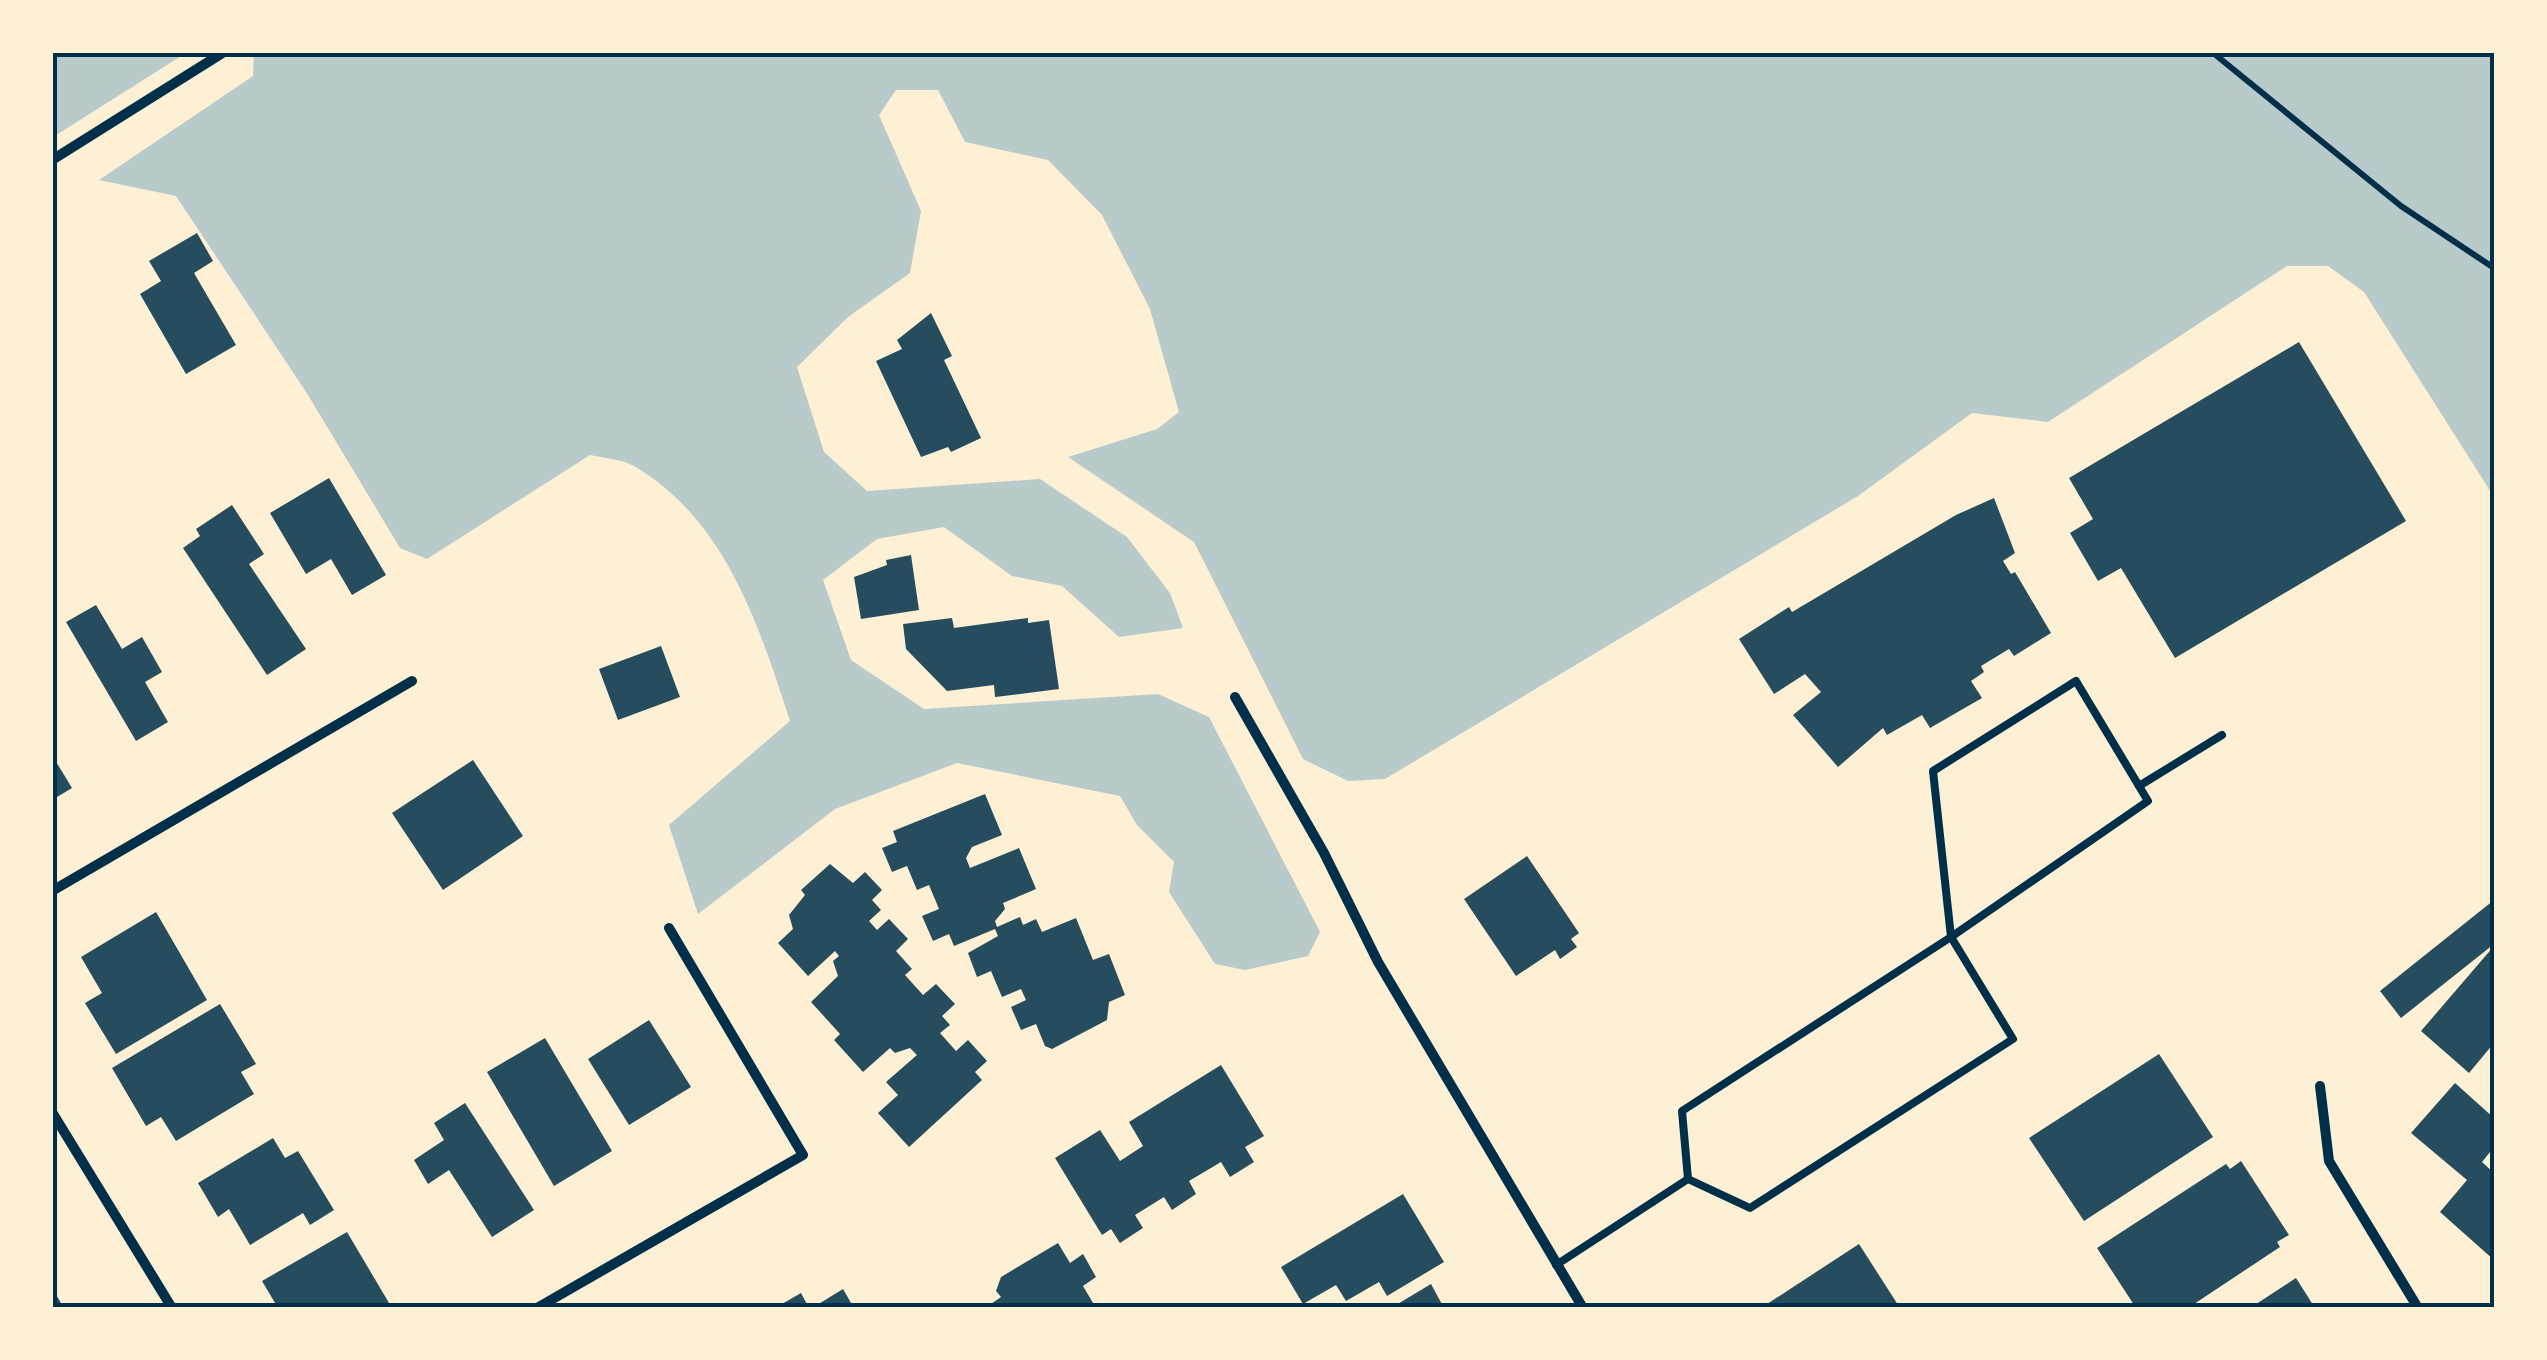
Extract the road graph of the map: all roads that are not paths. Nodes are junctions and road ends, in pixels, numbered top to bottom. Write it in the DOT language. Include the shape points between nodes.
graph roads {
  1 [pos="224,52"];
  2 [pos="52,160"];
  3 [pos="412,681"];
  4 [pos="1235,697"];
  5 [pos="2222,734"];
  6 [pos="2139,786"];
  7 [pos="52,891"];
  8 [pos="669,928"];
  9 [pos="1951,937"];
  10 [pos="2320,1086"];
  11 [pos="52,1112"];
  12 [pos="1688,1179"];
  13 [pos="1556,1264"];
  14 [pos="172,1308"];
  15 [pos="537,1308"];
  16 [pos="1583,1308"];
  17 [pos="2418,1308"];
  1 -- 2 [label="street"];
  3 -- 7 [label="street"];
  4 -- 13 [label="street" via="1378,962"];
  5 -- 6 [label="lane"];
  6 -- 9 [label="lane" via="2148,801"];
  6 -- 9 [label="lane" via="2076,681 1934,770"];
  8 -- 15 [label="street" via="804,1154"];
  9 -- 12 [label="lane" via="1682,1111"];
  9 -- 12 [label="lane" via="2013,1040 1750,1208"];
  10 -- 17 [label="street" via="2329,1161"];
  11 -- 14 [label="street"];
  12 -- 13 [label="lane"];
  13 -- 16 [label="street"];
}
